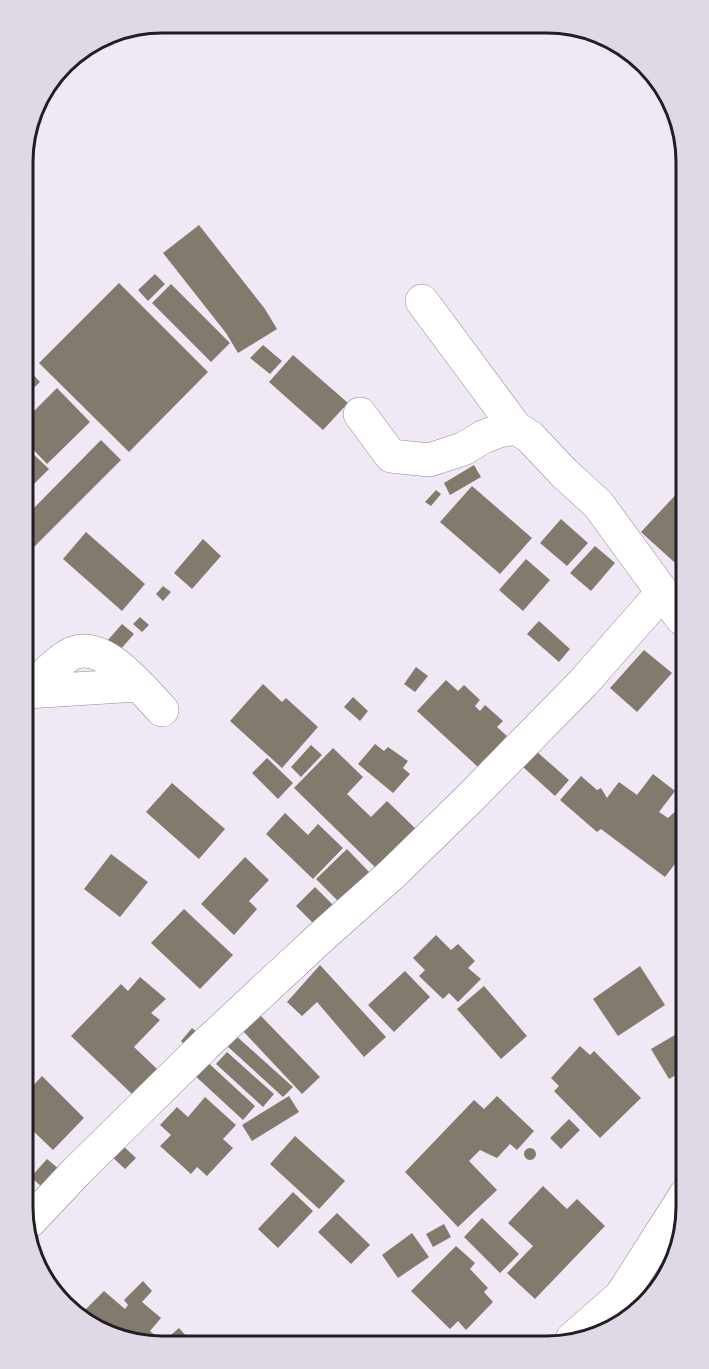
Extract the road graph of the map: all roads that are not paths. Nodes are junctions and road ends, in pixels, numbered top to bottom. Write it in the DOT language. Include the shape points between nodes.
graph roads {
  1 [pos="422,301"];
  2 [pos="360,414"];
  3 [pos="516,428"];
  4 [pos="662,593"];
  5 [pos="676,611"];
  6 [pos="33,686"];
  7 [pos="162,710"];
  8 [pos="676,1213"];
  9 [pos="34,1217"];
  10 [pos="628,1302"];
  11 [pos="587,1330"];
  1 -- 3 [label="street"];
  2 -- 3 [label="street" via="391,456 429,460 463,449 498,431"];
  3 -- 4 [label="street" via="598,504"];
  4 -- 5 [label="street"];
  4 -- 9 [label="street" via="583,683 471,798 205,1045"];
  6 -- 7 [label="street" via="73,653 93,651 108,658"];
  8 -- 10 [label="street"];
  10 -- 11 [label="street"];
}
